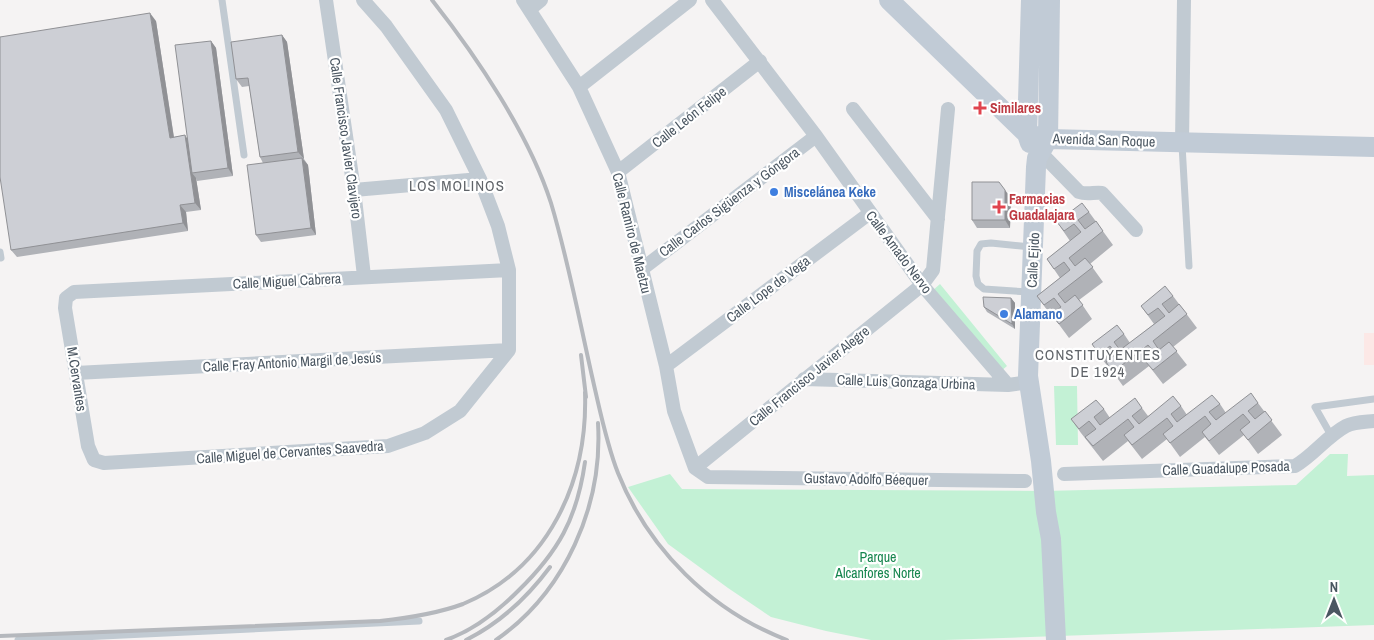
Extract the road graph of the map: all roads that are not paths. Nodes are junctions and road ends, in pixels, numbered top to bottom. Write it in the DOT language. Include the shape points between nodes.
graph roads {
  1 [pos="222,0"];
  2 [pos="326,0"];
  3 [pos="364,0"];
  4 [pos="541,0"];
  5 [pos="690,0"];
  6 [pos="712,0"];
  7 [pos="889,0"];
  8 [pos="1031,0"];
  9 [pos="1050,0"];
  10 [pos="1184,0"];
  11 [pos="526,4"];
  12 [pos="760,62"];
  13 [pos="579,87"];
  14 [pos="948,109"];
  15 [pos="853,110"];
  16 [pos="1027,134"];
  17 [pos="816,136"];
  18 [pos="1182,143"];
  19 [pos="1374,147"];
  20 [pos="1042,150"];
  21 [pos="244,154"];
  22 [pos="618,172"];
  23 [pos="480,179"];
  24 [pos="354,190"];
  25 [pos="870,213"];
  26 [pos="938,219"];
  27 [pos="1136,230"];
  28 [pos="1034,247"];
  29 [pos="1189,266"];
  30 [pos="642,269"];
  31 [pos="509,270"];
  32 [pos="364,276"];
  33 [pos="922,285"];
  34 [pos="1031,292"];
  35 [pos="66,298"];
  36 [pos="509,350"];
  37 [pos="666,366"];
  38 [pos="76,373"];
  39 [pos="804,379"];
  40 [pos="1029,382"];
  41 [pos="1008,385"];
  42 [pos="1374,399"];
  43 [pos="1374,422"];
  44 [pos="1332,437"];
  45 [pos="94,460"];
  46 [pos="695,468"];
  47 [pos="1064,474"];
  48 [pos="1025,481"];
  49 [pos="1046,512"];
  50 [pos="419,621"];
  51 [pos="18,640"];
  52 [pos="1045,640"];
  53 [pos="1056,640"];
  1 -- 21 [label="lane"];
  2 -- 24 [label="street, Calle Francisco Javier Clavijero"];
  3 -- 23 [label="street" via="446,110"];
  4 -- 11 [label="street"];
  5 -- 13 [label="street"];
  6 -- 12 [label="street, Calle Amado Nervo"];
  7 -- 16 [label="street"];
  8 -- 16 [label="street"];
  9 -- 20 [label="street, Calle Ejido"];
  10 -- 18 [label="street"];
  11 -- 13 [label="street, Calle Ramiro de Maetzu"];
  12 -- 17 [label="street, Calle Amado Nervo"];
  12 -- 22 [label="street, Calle León Felipe"];
  13 -- 22 [label="street, Calle Ramiro de Maetzu"];
  14 -- 26 [label="street"];
  15 -- 26 [label="street"];
  16 -- 20 [label="street, Avenida San Roque"];
  17 -- 25 [label="street, Calle Amado Nervo"];
  17 -- 30 [label="street, Calle Carlos Sigüenza y Góngora"];
  18 -- 19 [label="street, Avenida San Roque"];
  18 -- 20 [label="street, Avenida San Roque"];
  18 -- 29 [label="lane"];
  20 -- 27 [label="street" via="1079,192 1102,193"];
  20 -- 28 [label="street, Calle Ejido"];
  22 -- 30 [label="street, Calle Ramiro de Maetzu"];
  23 -- 24 [label="street"];
  23 -- 31 [label="street" via="498,226"];
  24 -- 32 [label="street, Calle Francisco Javier Clavijero"];
  25 -- 33 [label="street, Calle Amado Nervo"];
  25 -- 37 [label="street, Calle Lope de Vega"];
  26 -- 33 [label="street" via="933,270"];
  28 -- 34 [label="street, Calle Ejido"];
  28 -- 34 [label="lane" via="981,244 976,276 984,289"];
  30 -- 37 [label="street, Calle Ramiro de Maetzu"];
  31 -- 32 [label="street, Calle Miguel Cabrera"];
  31 -- 36 [label="street"];
  32 -- 35 [label="street, Calle Miguel Cabrera" via="74,292"];
  33 -- 39 [label="street, Calle Francisco Javier Alegre"];
  33 -- 41 [label="street, Calle Amado Nervo"];
  34 -- 40 [label="street, Calle Ejido"];
  35 -- 38 [label="street, M.Cervantes"];
  36 -- 38 [label="street, Calle Fray Antonio Margil de Jesús"];
  36 -- 45 [label="street, Calle Miguel de Cervantes Saavedra" via="460,411 424,433 388,446 104,463"];
  37 -- 46 [label="street, Calle Ramiro de Maetzu" via="674,411"];
  38 -- 45 [label="street, M.Cervantes" via="88,446"];
  39 -- 41 [label="street, Calle Luis Gonzaga Urbina"];
  39 -- 46 [label="street, Calle Francisco Javier Alegre"];
  40 -- 41 [label="street"];
  40 -- 49 [label="street, Calle Ejido"];
  42 -- 44 [label="lane" via="1315,407"];
  43 -- 44 [label="street, Calle Guadalupe Posada" via="1347,426"];
  44 -- 47 [label="street, Calle Guadalupe Posada" via="1295,466"];
  46 -- 48 [label="street, Gustavo Adolfo Béequer" via="708,477"];
  49 -- 52 [label="street, Calle Ejido" via="1043,539"];
  49 -- 53 [label="street, Calle Ejido" via="1051,538"];
  50 -- 51 [label="lane"];
}
